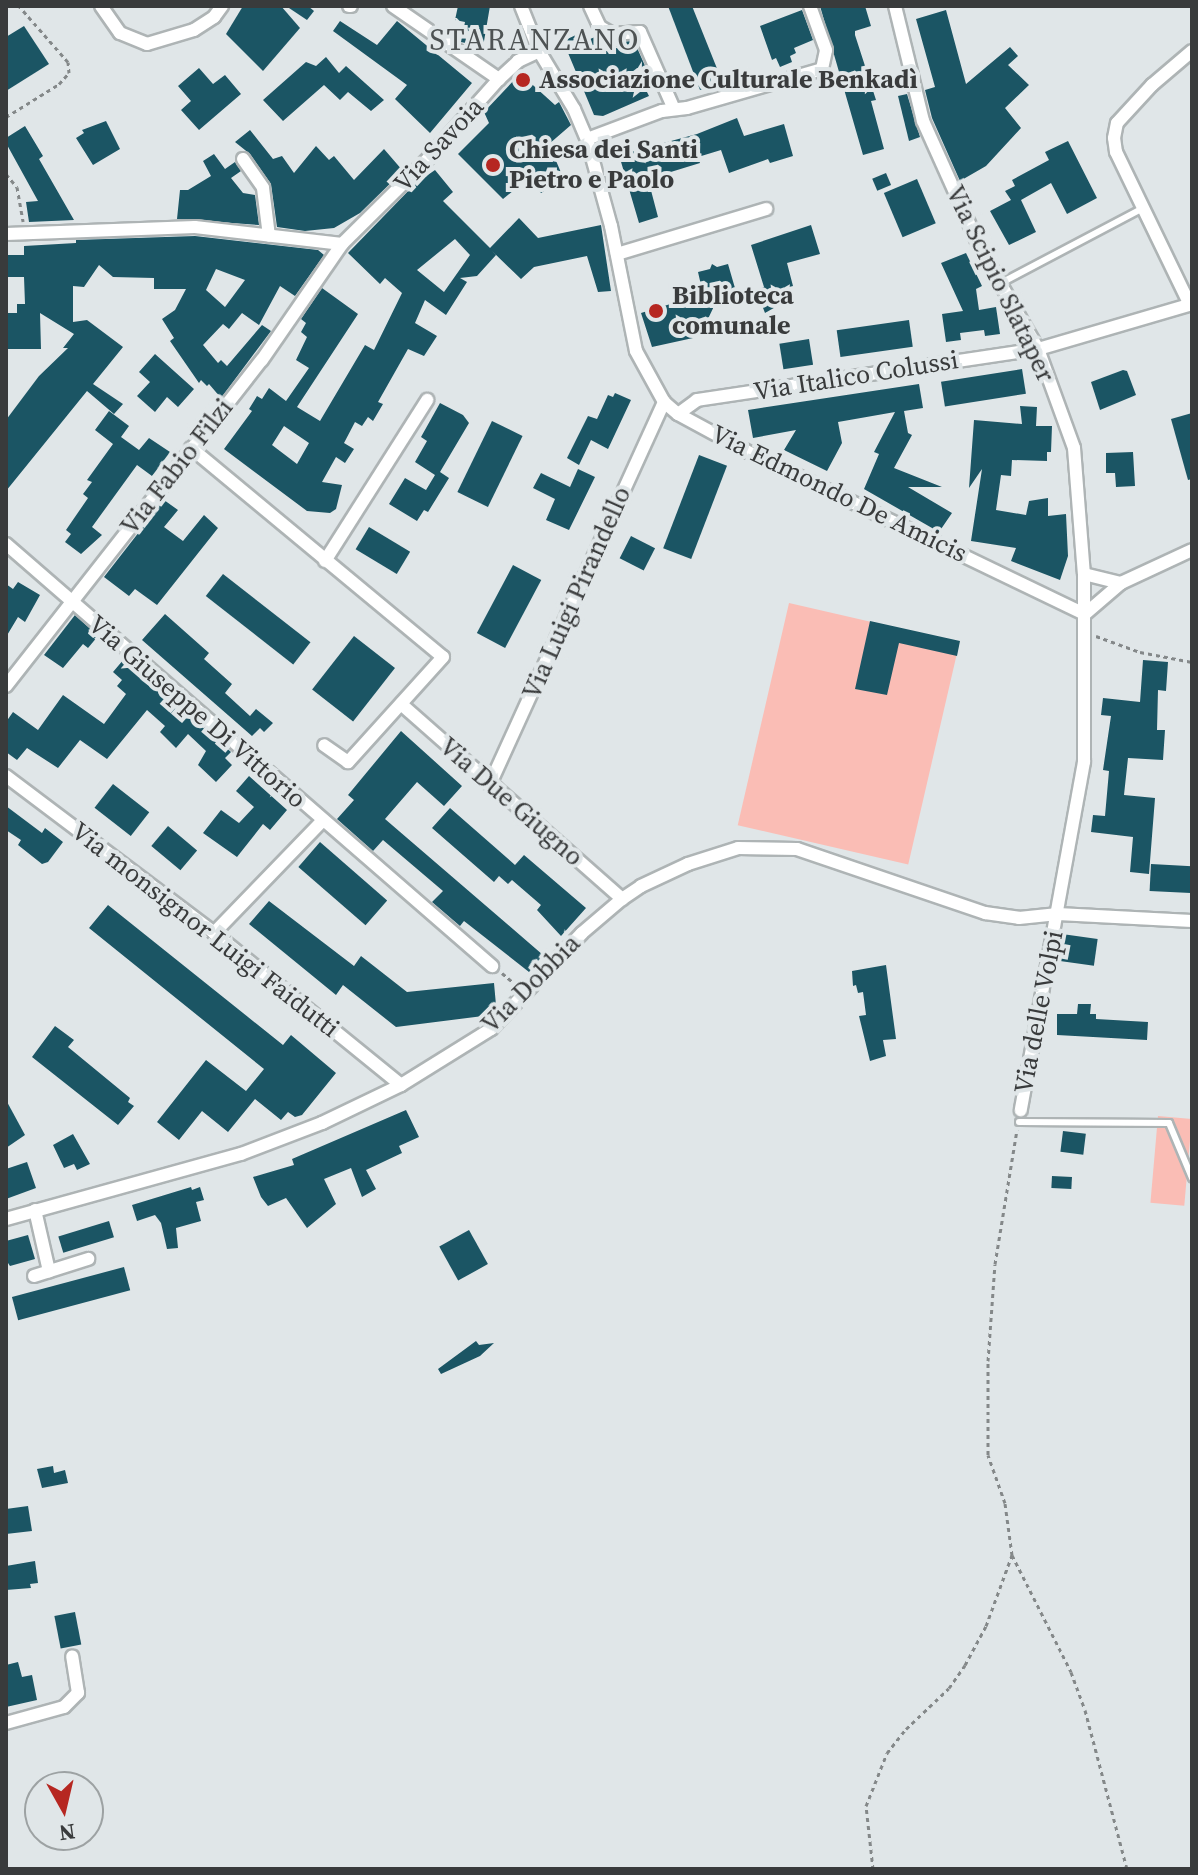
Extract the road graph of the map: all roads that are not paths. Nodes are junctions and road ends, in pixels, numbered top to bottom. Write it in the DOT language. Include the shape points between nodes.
graph roads {
  1 [pos="101,6"];
  2 [pos="222,6"];
  3 [pos="393,6"];
  4 [pos="521,6"];
  5 [pos="590,6"];
  6 [pos="810,6"];
  7 [pos="895,6"];
  8 [pos="539,51"];
  9 [pos="1192,51"];
  10 [pos="499,79"];
  11 [pos="674,109"];
  12 [pos="587,139"];
  13 [pos="243,159"];
  14 [pos="1143,208"];
  15 [pos="766,209"];
  16 [pos="6,234"];
  17 [pos="269,236"];
  18 [pos="342,244"];
  19 [pos="617,254"];
  20 [pos="1000,283"];
  21 [pos="1191,305"];
  22 [pos="1038,349"];
  23 [pos="427,400"];
  24 [pos="664,402"];
  25 [pos="678,414"];
  26 [pos="191,448"];
  27 [pos="6,544"];
  28 [pos="1192,550"];
  29 [pos="325,561"];
  30 [pos="1084,574"];
  31 [pos="1121,583"];
  32 [pos="71,603"];
  33 [pos="1085,614"];
  34 [pos="6,686"];
  35 [pos="401,704"];
  36 [pos="324,745"];
  37 [pos="6,776"];
  38 [pos="490,784"];
  39 [pos="323,820"];
  40 [pos="622,899"];
  41 [pos="1058,914"];
  42 [pos="1192,921"];
  43 [pos="214,933"];
  44 [pos="492,966"];
  45 [pos="401,1085"];
  46 [pos="1020,1116"];
  47 [pos="1192,1178"];
  48 [pos="35,1210"];
  49 [pos="6,1219"];
  50 [pos="88,1259"];
  51 [pos="49,1271"];
  52 [pos="34,1276"];
  53 [pos="72,1656"];
  54 [pos="6,1723"];
  1 -- 2 [label="street" via="120,33 147,44 194,30"];
  3 -- 10 [label="street"];
  4 -- 8 [label="street, Via Edmondo De Amicis"];
  5 -- 11 [label="street" via="600,27 612,34 640,32"];
  6 -- 11 [label="street" via="826,50 822,69"];
  7 -- 20 [label="street, Via Scipio Slataper" via="923,121"];
  8 -- 10 [label="street, Via Savoia"];
  8 -- 12 [label="street, Via Edmondo De Amicis"];
  9 -- 14 [label="street" via="1117,123 1116,152"];
  10 -- 18 [label="street, Via Savoia"];
  11 -- 12 [label="street"];
  12 -- 19 [label="street, Via Edmondo De Amicis"];
  13 -- 17 [label="street" via="263,188"];
  14 -- 20 [label="lane"];
  14 -- 21 [label="street"];
  15 -- 19 [label="street"];
  16 -- 17 [label="street" via="195,227"];
  17 -- 18 [label="street"];
  18 -- 26 [label="street, Via Fabio Filzi" via="262,360"];
  19 -- 24 [label="street, Via Edmondo De Amicis" via="636,351"];
  20 -- 22 [label="street, Via Scipio Slataper"];
  21 -- 22 [label="street, Via Italico Colussi"];
  22 -- 25 [label="street, Via Italico Colussi" via="697,400"];
  22 -- 30 [label="street, Via Scipio Slataper" via="1074,448"];
  23 -- 29 [label="street"];
  24 -- 25 [label="street, Via Edmondo De Amicis"];
  24 -- 38 [label="street, Via Luigi Pirandello"];
  25 -- 33 [label="street, Via Edmondo De Amicis"];
  26 -- 29 [label="street"];
  26 -- 32 [label="street, Via Fabio Filzi"];
  27 -- 32 [label="street, Via Giuseppe Di Vittorio"];
  28 -- 31 [label="street"];
  29 -- 35 [label="street" via="443,657"];
  30 -- 31 [label="street"];
  30 -- 33 [label="street, Via Scipio Slataper"];
  31 -- 33 [label="street"];
  32 -- 34 [label="street, Via Fabio Filzi"];
  32 -- 39 [label="street, Via Giuseppe Di Vittorio"];
  33 -- 41 [label="street" via="1084,762"];
  35 -- 36 [label="street" via="348,762"];
  35 -- 38 [label="street, Via Due Giugno"];
  37 -- 43 [label="street, Via monsignor Luigi Faidutti"];
  38 -- 40 [label="street, Via Due Giugno"];
  39 -- 43 [label="street, Via Giuseppe Di Vittorio"];
  39 -- 44 [label="street, Via Giuseppe Di Vittorio"];
  40 -- 41 [label="street, Via Dobbia" via="688,864 738,848 768,846 797,849 985,913 1019,918"];
  40 -- 45 [label="street, Via Dobbia" via="582,933 491,1029"];
  41 -- 42 [label="street, Via Dobbia"];
  41 -- 46 [label="street, Via delle Volpi"];
  43 -- 45 [label="street, Via monsignor Luigi Faidutti"];
  45 -- 48 [label="street, Via Dobbia" via="241,1154"];
  46 -- 47 [label="lane" via="1169,1123"];
  48 -- 49 [label="street, Via Dobbia"];
  48 -- 51 [label="street"];
  50 -- 51 [label="street"];
  51 -- 52 [label="street"];
  53 -- 54 [label="street" via="78,1693 64,1707"];
}
